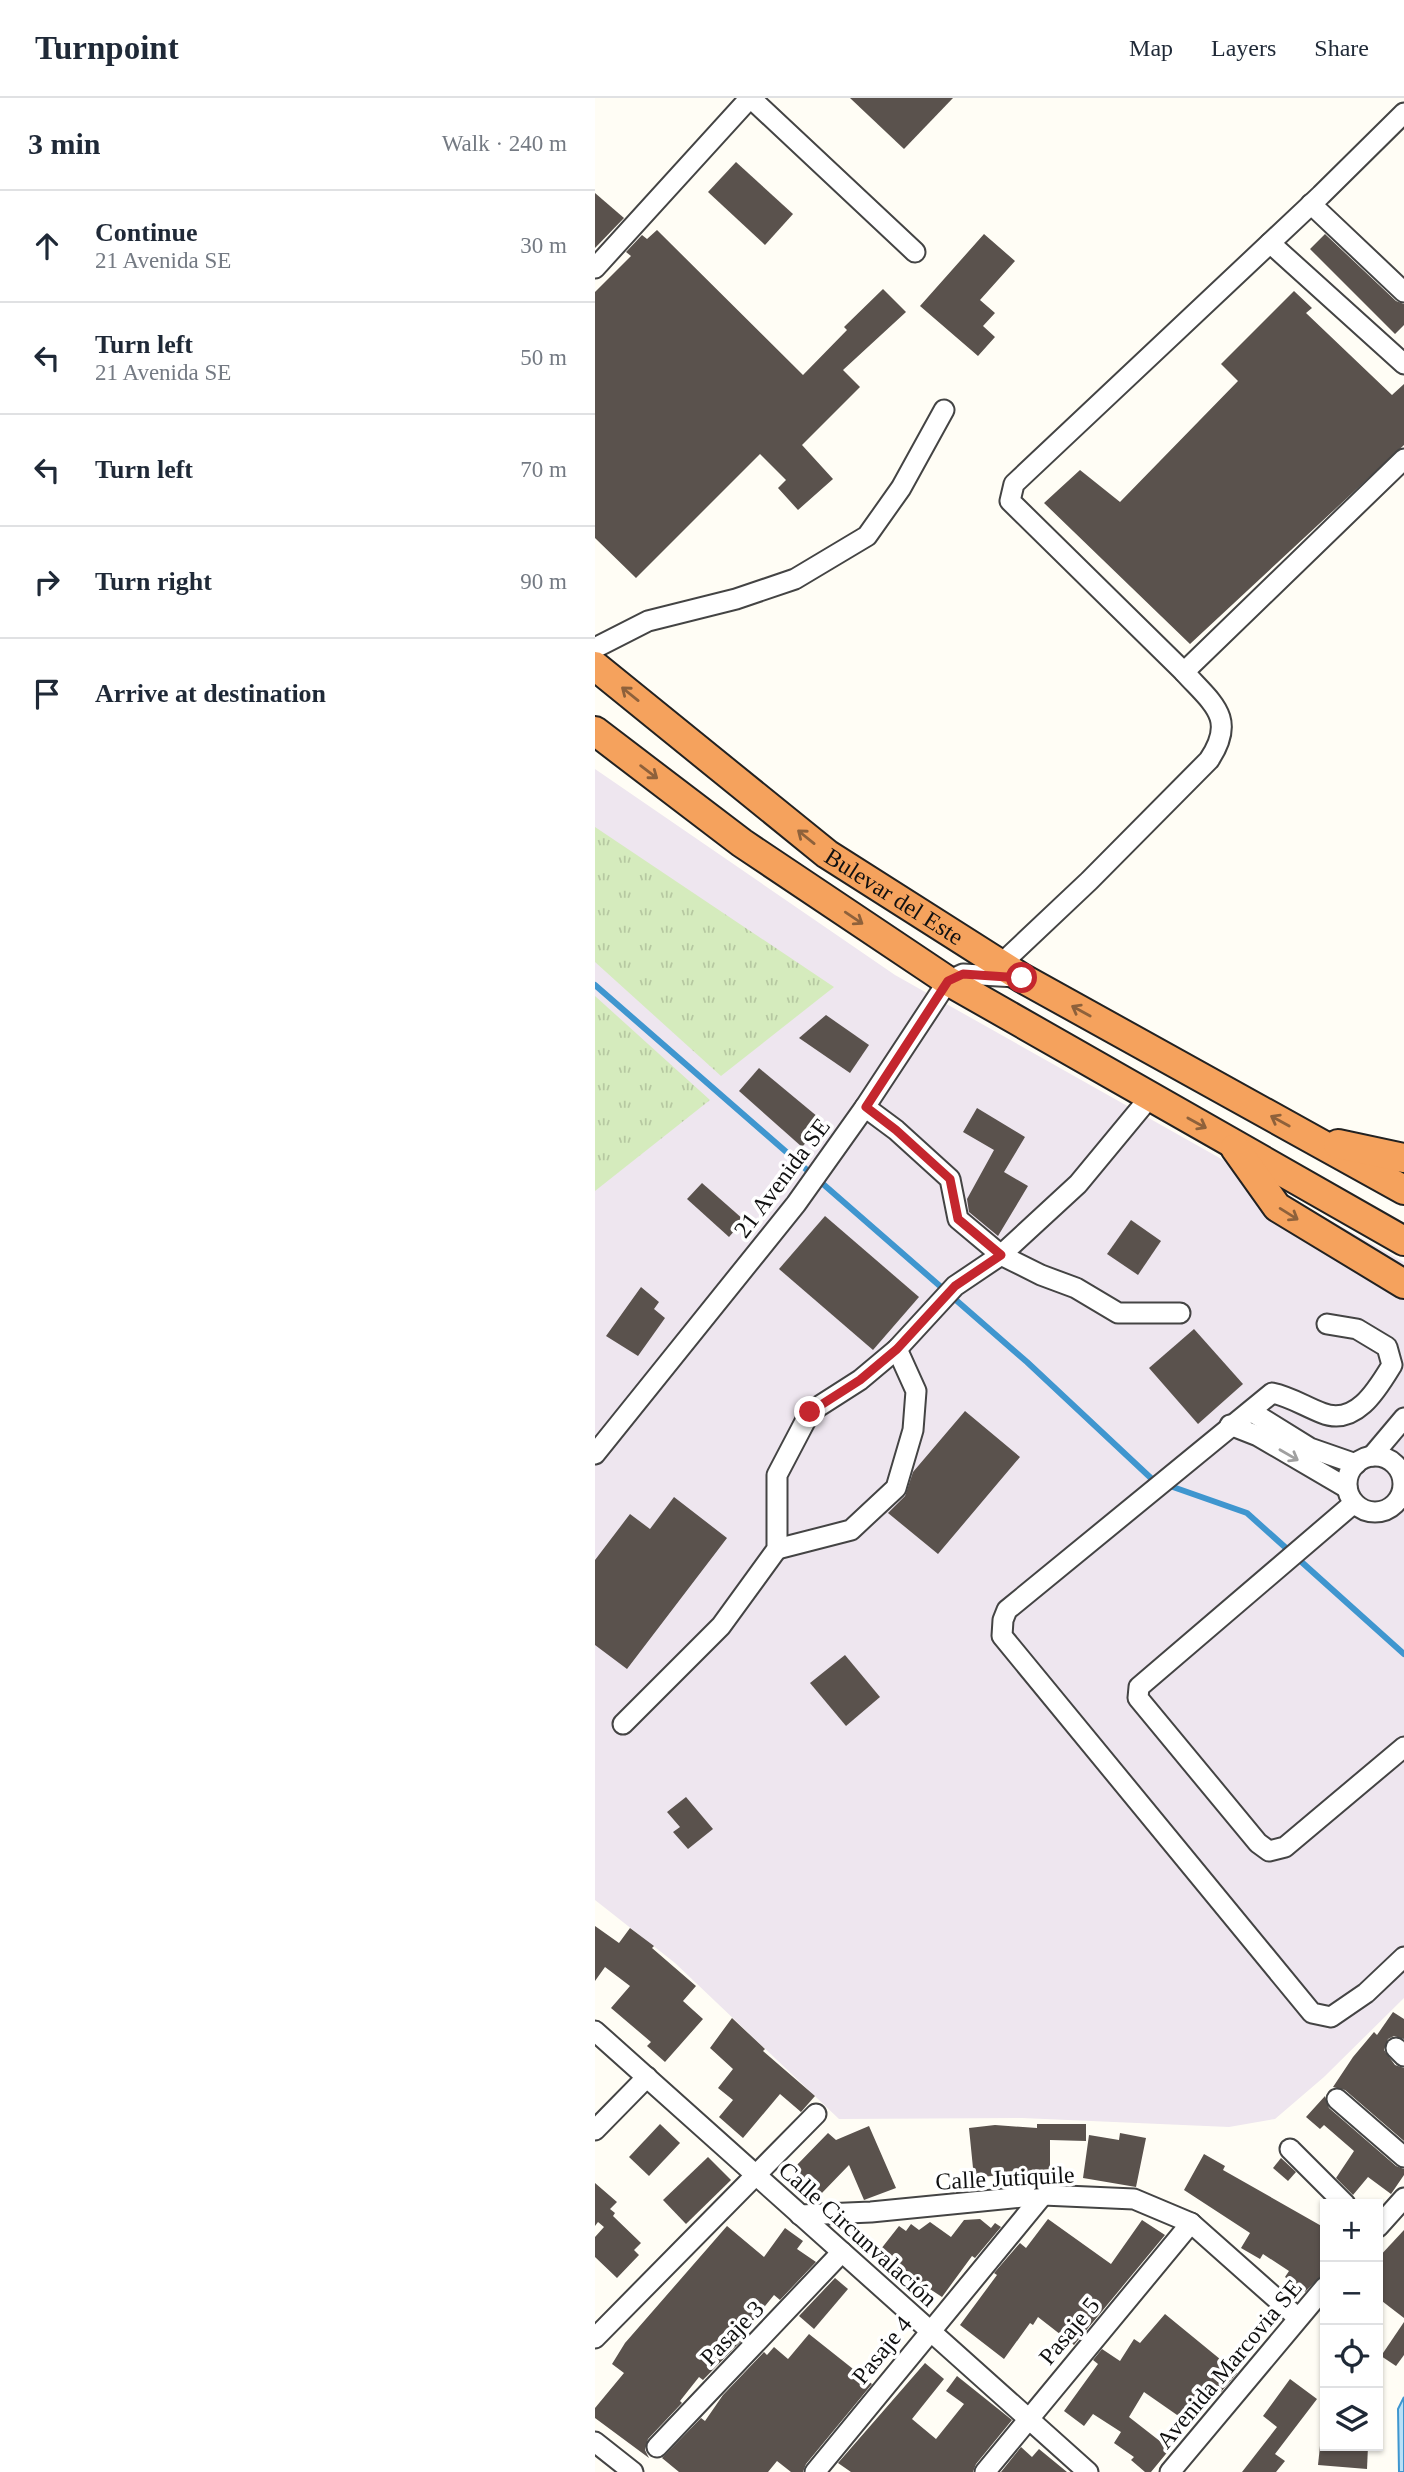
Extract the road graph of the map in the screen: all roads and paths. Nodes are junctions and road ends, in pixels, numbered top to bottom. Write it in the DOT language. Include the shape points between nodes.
graph roads {
  1 [pos="1404,113"];
  2 [pos="1311,204"];
  3 [pos="1270,243"];
  4 [pos="915,252"];
  5 [pos="595,268"];
  6 [pos="1404,292"];
  7 [pos="1402,356"];
  8 [pos="944,410"];
  9 [pos="1404,459"];
  10 [pos="595,648"];
  11 [pos="595,666"];
  12 [pos="1184,672"];
  13 [pos="595,731"];
  14 [pos="1011,971"];
  15 [pos="948,981"];
  16 [pos="1150,1097"];
  17 [pos="866,1107"];
  18 [pos="1310,1138"];
  19 [pos="1231,1142"];
  20 [pos="1404,1158"];
  21 [pos="1404,1190"];
  22 [pos="1397,1235"];
  23 [pos="1001,1255"];
  24 [pos="1404,1284"];
  25 [pos="1180,1313"];
  26 [pos="1327,1324"];
  27 [pos="897,1349"];
  28 [pos="1252,1412"];
  29 [pos="1404,1418"];
  30 [pos="1230,1425"];
  31 [pos="595,1454"];
  32 [pos="1364,1460"];
  33 [pos="1403,1480"];
  34 [pos="1351,1495"];
  35 [pos="1399,1510"];
  36 [pos="777,1549"];
  37 [pos="622,1724"];
  38 [pos="1404,1747"];
  39 [pos="1404,1957"];
  40 [pos="595,2031"];
  41 [pos="647,2077"];
  42 [pos="1337,2099"];
  43 [pos="816,2114"];
  44 [pos="595,2130"];
  45 [pos="1290,2150"];
  46 [pos="1404,2157"];
  47 [pos="757,2175"];
  48 [pos="1043,2195"];
  49 [pos="1404,2198"];
  50 [pos="1340,2199"];
  51 [pos="800,2215"];
  52 [pos="1383,2221"];
  53 [pos="1191,2222"];
  54 [pos="842,2252"];
  55 [pos="1320,2293"];
  56 [pos="1298,2318"];
  57 [pos="928,2332"];
  58 [pos="595,2338"];
  59 [pos="1028,2419"];
  60 [pos="595,2442"];
  61 [pos="657,2447"];
  62 [pos="633,2472"];
  63 [pos="815,2472"];
  64 [pos="985,2472"];
  65 [pos="1089,2472"];
  66 [pos="1170,2472"];
  1 -- 2 [label="street"];
  2 -- 3 [label="street"];
  2 -- 6 [label="street"];
  3 -- 7 [label="street"];
  3 -- 12 [label="street" via="1014,484 1010,501"];
  4 -- 5 [label="street" via="748,100"];
  8 -- 10 [label="street" via="901,488 867,536 795,579 648,621"];
  9 -- 12 [label="street"];
  14 -- 11 [label="highway, Bulevar del Este, one-way" via="827,854"];
  12 -- 14 [label="street" via="1221,713 1220,744"];
  13 -- 15 [label="highway, Bulevar del Este, one-way" via="742,843"];
  14 -- 15 [label="street" via="963,974"];
  18 -- 14 [label="highway, Bulevar del Este, one-way"];
  15 -- 16 [label="highway, Bulevar del Este"];
  15 -- 17 [label="street, 21 Avenida SE"];
  16 -- 19 [label="highway, Bulevar del Este, one-way"];
  16 -- 23 [label="street" via="1077,1184"];
  17 -- 23 [label="street" via="950,1179 958,1219"];
  17 -- 31 [label="street, 21 Avenida SE" via="796,1204"];
  18 -- 20 [label="highway"];
  18 -- 21 [label="highway, Bulevar del Este"];
  19 -- 22 [label="highway, Bulevar del Este"];
  19 -- 24 [label="highway, one-way" via="1277,1207"];
  23 -- 25 [label="street" via="1076,1288 1118,1314"];
  23 -- 27 [label="street" via="955,1286"];
  26 -- 28 [label="street" via="1357,1329 1387,1347 1392,1365 1376,1391 1361,1407 1344,1415 1325,1415 1292,1397 1272,1394"];
  27 -- 36 [label="street" via="810,1412 777,1475"];
  27 -- 36 [label="street" via="916,1391 913,1430 896,1488 851,1531"];
  28 -- 30 [label="street"];
  28 -- 32 [label="street" via="1310,1448"];
  29 -- 32 [label="street"];
  30 -- 34 [label="street, one-way" via="1258,1436"];
  30 -- 39 [label="street" via="1007,1610 1002,1636 1312,2013 1331,2017 1366,1993"];
  32 -- 33 [label="street" via="1389,1460"];
  32 -- 34 [label="street" via="1350,1471"];
  33 -- 35 [label="street"];
  34 -- 35 [label="street" via="1370,1512"];
  34 -- 38 [label="street" via="1139,1687 1138,1698 1269,1851 1285,1847"];
  36 -- 37 [label="street" via="721,1626"];
  40 -- 41 [label="street, Calle Circunvalación"];
  41 -- 44 [label="street"];
  41 -- 47 [label="street, Calle Circunvalación"];
  42 -- 46 [label="street"];
  43 -- 47 [label="street"];
  45 -- 50 [label="street"];
  47 -- 51 [label="street, Calle Circunvalación"];
  47 -- 58 [label="street"];
  48 -- 51 [label="street, Calle Jutiquile"];
  48 -- 53 [label="street, Calle Jutiquile" via="1134,2199"];
  48 -- 57 [label="street, Pasaje 4"];
  49 -- 52 [label="street"];
  51 -- 54 [label="street, Calle Circunvalación"];
  53 -- 56 [label="street, Calle Jutiquile"];
  53 -- 59 [label="street, Pasaje 5"];
  54 -- 57 [label="street, Calle Circunvalación"];
  54 -- 61 [label="street, Pasaje 3"];
  55 -- 56 [label="street, Avenida Marcovia SE"];
  56 -- 66 [label="street, Avenida Marcovia SE"];
  57 -- 59 [label="street, Calle Circunvalación"];
  57 -- 63 [label="street, Pasaje 4"];
  59 -- 64 [label="street, Pasaje 5"];
  59 -- 65 [label="street, Calle Circunvalación"];
  60 -- 62 [label="street"];
}
